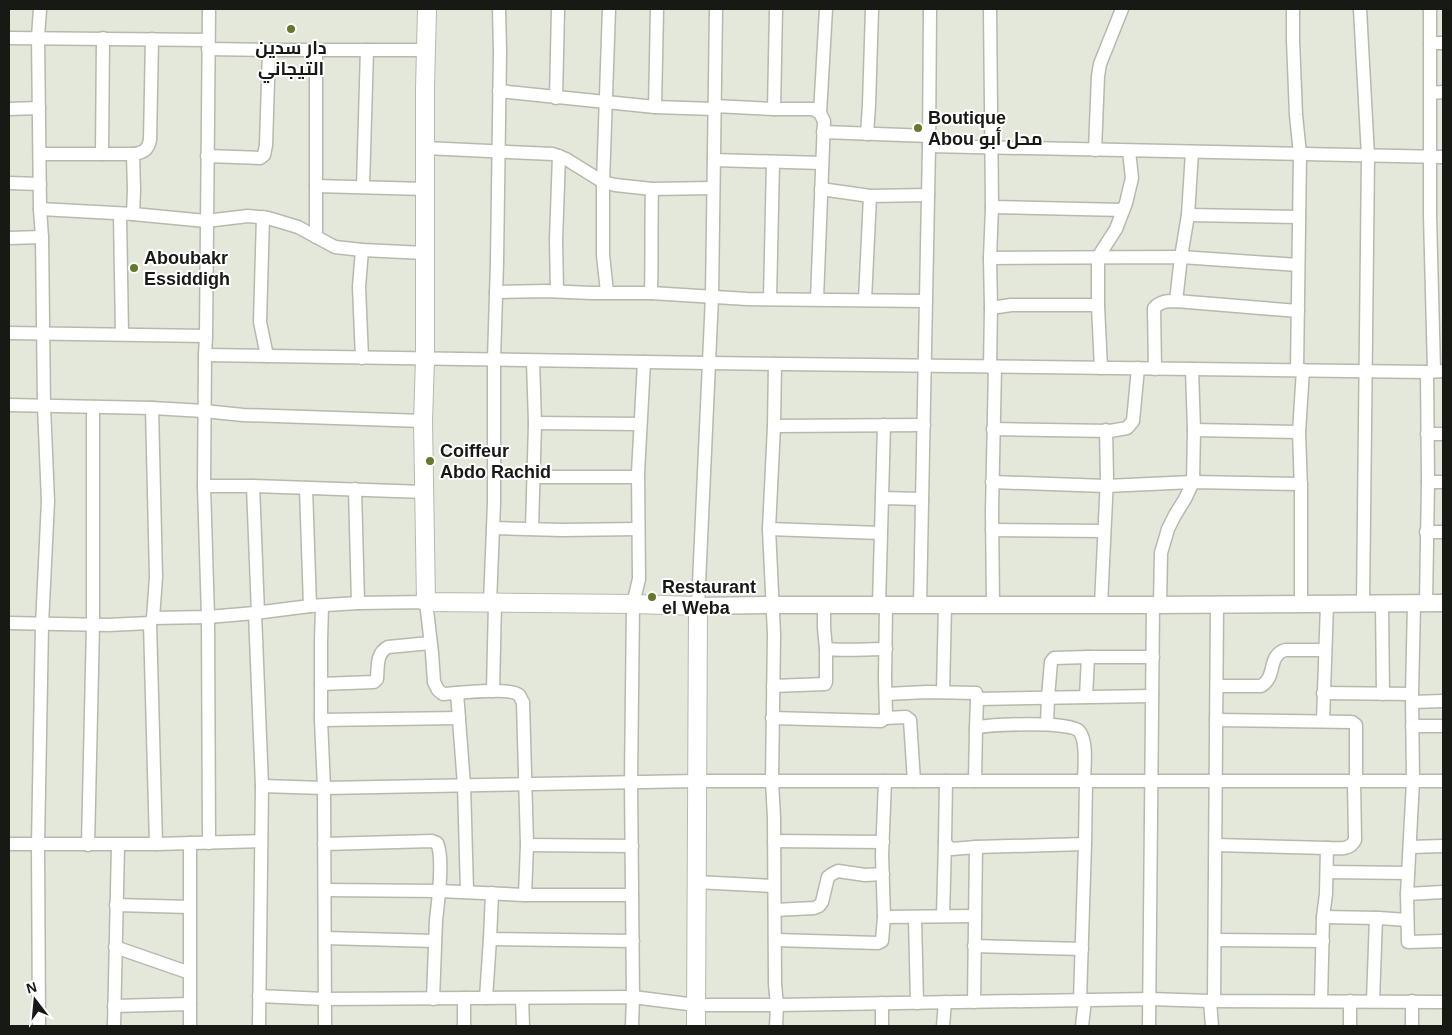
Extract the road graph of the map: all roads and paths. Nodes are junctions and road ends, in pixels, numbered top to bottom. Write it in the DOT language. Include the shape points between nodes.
graph roads {
  1 [pos="40,9"];
  2 [pos="209,9"];
  3 [pos="427,9"];
  4 [pos="500,9"];
  5 [pos="558,9"];
  6 [pos="609,9"];
  7 [pos="657,9"];
  8 [pos="716,9"];
  9 [pos="776,9"];
  10 [pos="826,9"];
  11 [pos="872,9"];
  12 [pos="930,9"];
  13 [pos="990,9"];
  14 [pos="1122,9"];
  15 [pos="1294,9"];
  16 [pos="1360,9"];
  17 [pos="1430,9"];
  18 [pos="38,37"];
  19 [pos="9,38"];
  20 [pos="103,38"];
  21 [pos="152,39"];
  22 [pos="1437,43"];
  23 [pos="208,44"];
  24 [pos="269,50"];
  25 [pos="316,50"];
  26 [pos="367,50"];
  27 [pos="426,50"];
  28 [pos="499,91"];
  29 [pos="1437,92"];
  30 [pos="556,98"];
  31 [pos="606,102"];
  32 [pos="655,107"];
  33 [pos="714,107"];
  34 [pos="39,108"];
  35 [pos="9,109"];
  36 [pos="774,109"];
  37 [pos="820,113"];
  38 [pos="823,132"];
  39 [pos="867,134"];
  40 [pos="929,141"];
  41 [pos="425,148"];
  42 [pos="991,148"];
  43 [pos="1095,150"];
  44 [pos="1129,151"];
  45 [pos="498,152"];
  46 [pos="1192,152"];
  47 [pos="40,154"];
  48 [pos="102,154"];
  49 [pos="134,154"];
  50 [pos="1300,154"];
  51 [pos="207,156"];
  52 [pos="559,156"];
  53 [pos="1368,156"];
  54 [pos="1437,157"];
  55 [pos="714,160"];
  56 [pos="773,162"];
  57 [pos="822,163"];
  58 [pos="603,182"];
  59 [pos="9,183"];
  60 [pos="40,184"];
  61 [pos="316,186"];
  62 [pos="363,186"];
  63 [pos="652,188"];
  64 [pos="714,188"];
  65 [pos="425,189"];
  66 [pos="821,189"];
  67 [pos="928,195"];
  68 [pos="870,196"];
  69 [pos="992,207"];
  70 [pos="40,209"];
  71 [pos="1123,210"];
  72 [pos="126,214"];
  73 [pos="1188,215"];
  74 [pos="1437,216"];
  75 [pos="262,217"];
  76 [pos="1299,217"];
  77 [pos="206,221"];
  78 [pos="42,237"];
  79 [pos="316,237"];
  80 [pos="9,238"];
  81 [pos="362,250"];
  82 [pos="425,252"];
  83 [pos="1098,257"];
  84 [pos="1181,257"];
  85 [pos="990,258"];
  86 [pos="1437,261"];
  87 [pos="1298,265"];
  88 [pos="557,291"];
  89 [pos="496,292"];
  90 [pos="607,292"];
  91 [pos="651,293"];
  92 [pos="712,296"];
  93 [pos="770,299"];
  94 [pos="817,299"];
  95 [pos="865,300"];
  96 [pos="926,301"];
  97 [pos="1176,301"];
  98 [pos="1098,305"];
  99 [pos="992,308"];
  100 [pos="1438,309"];
  101 [pos="1298,311"];
  102 [pos="9,333"];
  103 [pos="122,334"];
  104 [pos="43,335"];
  105 [pos="206,336"];
  106 [pos="205,355"];
  107 [pos="267,356"];
  108 [pos="362,358"];
  109 [pos="425,359"];
  110 [pos="494,360"];
  111 [pos="533,361"];
  112 [pos="644,362"];
  113 [pos="709,363"];
  114 [pos="775,364"];
  115 [pos="925,366"];
  116 [pos="992,367"];
  117 [pos="1101,368"];
  118 [pos="1138,368"];
  119 [pos="1155,368"];
  120 [pos="1192,369"];
  121 [pos="1300,370"];
  122 [pos="1366,371"];
  123 [pos="1435,371"];
  124 [pos="9,405"];
  125 [pos="44,406"];
  126 [pos="94,407"];
  127 [pos="152,408"];
  128 [pos="204,411"];
  129 [pos="423,421"];
  130 [pos="535,424"];
  131 [pos="640,424"];
  132 [pos="884,425"];
  133 [pos="924,425"];
  134 [pos="774,426"];
  135 [pos="993,429"];
  136 [pos="1106,430"];
  137 [pos="1194,430"];
  138 [pos="1299,432"];
  139 [pos="1427,434"];
  140 [pos="1443,434"];
  141 [pos="533,477"];
  142 [pos="638,477"];
  143 [pos="992,482"];
  144 [pos="1193,482"];
  145 [pos="1428,482"];
  146 [pos="1443,482"];
  147 [pos="1301,484"];
  148 [pos="204,486"];
  149 [pos="253,486"];
  150 [pos="1106,486"];
  151 [pos="306,488"];
  152 [pos="356,489"];
  153 [pos="424,492"];
  154 [pos="882,498"];
  155 [pos="922,499"];
  156 [pos="493,528"];
  157 [pos="532,529"];
  158 [pos="638,529"];
  159 [pos="769,529"];
  160 [pos="992,530"];
  161 [pos="1104,531"];
  162 [pos="880,532"];
  163 [pos="1426,532"];
  164 [pos="1443,532"];
  165 [pos="426,602"];
  166 [pos="358,603"];
  167 [pos="492,603"];
  168 [pos="1443,603"];
  169 [pos="633,604"];
  170 [pos="771,604"];
  171 [pos="1301,604"];
  172 [pos="1327,604"];
  173 [pos="1363,604"];
  174 [pos="1382,604"];
  175 [pos="1420,604"];
  176 [pos="824,605"];
  177 [pos="883,605"];
  178 [pos="920,605"];
  179 [pos="945,605"];
  180 [pos="993,605"];
  181 [pos="1101,605"];
  182 [pos="1156,605"];
  183 [pos="1217,605"];
  184 [pos="316,606"];
  185 [pos="698,606"];
  186 [pos="257,613"];
  187 [pos="208,617"];
  188 [pos="151,621"];
  189 [pos="9,624"];
  190 [pos="42,625"];
  191 [pos="93,625"];
  192 [pos="430,643"];
  193 [pos="826,649"];
  194 [pos="886,649"];
  195 [pos="1324,650"];
  196 [pos="1088,657"];
  197 [pos="1153,657"];
  198 [pos="321,684"];
  199 [pos="773,686"];
  200 [pos="1217,686"];
  201 [pos="493,691"];
  202 [pos="943,692"];
  203 [pos="458,693"];
  204 [pos="886,694"];
  205 [pos="1323,694"];
  206 [pos="1383,694"];
  207 [pos="1152,696"];
  208 [pos="1048,697"];
  209 [pos="1086,697"];
  210 [pos="977,698"];
  211 [pos="1412,698"];
  212 [pos="1443,701"];
  213 [pos="459,718"];
  214 [pos="772,718"];
  215 [pos="885,718"];
  216 [pos="321,720"];
  217 [pos="1216,720"];
  218 [pos="1323,721"];
  219 [pos="1047,724"];
  220 [pos="1412,726"];
  221 [pos="1443,726"];
  222 [pos="976,728"];
  223 [pos="697,780"];
  224 [pos="885,780"];
  225 [pos="772,781"];
  226 [pos="914,781"];
  227 [pos="946,781"];
  228 [pos="975,781"];
  229 [pos="1085,781"];
  230 [pos="1151,781"];
  231 [pos="1216,781"];
  232 [pos="1355,781"];
  233 [pos="1413,781"];
  234 [pos="1443,781"];
  235 [pos="631,782"];
  236 [pos="525,783"];
  237 [pos="464,785"];
  238 [pos="262,786"];
  239 [pos="324,788"];
  240 [pos="774,841"];
  241 [pos="945,841"];
  242 [pos="261,842"];
  243 [pos="883,842"];
  244 [pos="190,843"];
  245 [pos="209,843"];
  246 [pos="9,844"];
  247 [pos="156,844"];
  248 [pos="324,844"];
  249 [pos="1085,844"];
  250 [pos="38,845"];
  251 [pos="88,845"];
  252 [pos="118,845"];
  253 [pos="527,845"];
  254 [pos="1216,845"];
  255 [pos="632,846"];
  256 [pos="1443,846"];
  257 [pos="976,847"];
  258 [pos="1410,847"];
  259 [pos="1328,848"];
  260 [pos="1327,872"];
  261 [pos="1408,873"];
  262 [pos="883,874"];
  263 [pos="696,882"];
  264 [pos="774,886"];
  265 [pos="325,890"];
  266 [pos="439,891"];
  267 [pos="466,891"];
  268 [pos="1443,892"];
  269 [pos="492,893"];
  270 [pos="1407,894"];
  271 [pos="525,895"];
  272 [pos="632,896"];
  273 [pos="116,905"];
  274 [pos="190,907"];
  275 [pos="775,910"];
  276 [pos="943,916"];
  277 [pos="975,916"];
  278 [pos="1323,917"];
  279 [pos="884,918"];
  280 [pos="915,918"];
  281 [pos="1376,918"];
  282 [pos="1407,920"];
  283 [pos="325,938"];
  284 [pos="490,938"];
  285 [pos="775,940"];
  286 [pos="1215,940"];
  287 [pos="435,941"];
  288 [pos="633,941"];
  289 [pos="1322,941"];
  290 [pos="1443,941"];
  291 [pos="974,946"];
  292 [pos="115,947"];
  293 [pos="1082,950"];
  294 [pos="190,972"];
  295 [pos="259,996"];
  296 [pos="633,996"];
  297 [pos="433,998"];
  298 [pos="464,998"];
  299 [pos="486,998"];
  300 [pos="522,998"];
  301 [pos="1150,999"];
  302 [pos="325,1000"];
  303 [pos="1082,1000"];
  304 [pos="1212,1001"];
  305 [pos="1322,1001"];
  306 [pos="1350,1001"];
  307 [pos="1373,1001"];
  308 [pos="944,1002"];
  309 [pos="974,1002"];
  310 [pos="1412,1002"];
  311 [pos="1443,1002"];
  312 [pos="882,1003"];
  313 [pos="917,1003"];
  314 [pos="190,1004"];
  315 [pos="696,1005"];
  316 [pos="777,1005"];
  317 [pos="114,1006"];
  318 [pos="39,1026"];
  319 [pos="114,1026"];
  320 [pos="190,1026"];
  321 [pos="259,1026"];
  322 [pos="325,1026"];
  323 [pos="464,1026"];
  324 [pos="523,1026"];
  325 [pos="632,1026"];
  326 [pos="696,1026"];
  327 [pos="776,1026"];
  328 [pos="882,1026"];
  329 [pos="943,1026"];
  330 [pos="1082,1026"];
  331 [pos="1149,1026"];
  332 [pos="1212,1026"];
  333 [pos="1350,1026"];
  334 [pos="1412,1026"];
  1 -- 18 [label="street"];
  2 -- 23 [label="street"];
  3 -- 27 [label="main road"];
  4 -- 28 [label="street"];
  5 -- 30 [label="street"];
  6 -- 31 [label="street"];
  7 -- 32 [label="street"];
  8 -- 33 [label="street"];
  9 -- 36 [label="street"];
  10 -- 37 [label="street"];
  11 -- 39 [label="street"];
  12 -- 40 [label="street"];
  13 -- 42 [label="street"];
  14 -- 43 [label="street" via="1100,64"];
  15 -- 50 [label="street"];
  16 -- 53 [label="street"];
  17 -- 22 [label="street"];
  18 -- 19 [label="street"];
  18 -- 20 [label="street"];
  18 -- 34 [label="street"];
  20 -- 21 [label="street"];
  20 -- 48 [label="street"];
  21 -- 23 [label="street"];
  21 -- 49 [label="street" via="149,147 143,153"];
  22 -- 29 [label="street"];
  23 -- 24 [label="street"];
  23 -- 51 [label="street"];
  24 -- 25 [label="street"];
  24 -- 51 [label="street" via="264,154 260,158"];
  25 -- 26 [label="street"];
  25 -- 61 [label="street"];
  26 -- 27 [label="street"];
  26 -- 62 [label="street"];
  27 -- 41 [label="main road"];
  28 -- 30 [label="street"];
  28 -- 45 [label="street"];
  29 -- 54 [label="street"];
  30 -- 31 [label="street"];
  31 -- 32 [label="street"];
  31 -- 58 [label="street"];
  32 -- 33 [label="street"];
  33 -- 36 [label="street"];
  33 -- 55 [label="street"];
  34 -- 35 [label="street"];
  34 -- 47 [label="street"];
  36 -- 37 [label="street" via="813,109"];
  37 -- 38 [label="street" via="824,121"];
  38 -- 39 [label="street"];
  38 -- 57 [label="street"];
  39 -- 40 [label="street"];
  40 -- 42 [label="street"];
  40 -- 67 [label="street"];
  41 -- 45 [label="street"];
  41 -- 65 [label="main road"];
  42 -- 43 [label="street"];
  42 -- 69 [label="street"];
  43 -- 44 [label="street"];
  44 -- 46 [label="street"];
  44 -- 71 [label="street" via="1132,178"];
  45 -- 52 [label="street"];
  45 -- 89 [label="street"];
  46 -- 50 [label="street"];
  46 -- 73 [label="street"];
  47 -- 48 [label="street"];
  47 -- 60 [label="street"];
  48 -- 49 [label="street"];
  49 -- 72 [label="street" via="134,190"];
  50 -- 53 [label="street"];
  50 -- 76 [label="street"];
  51 -- 77 [label="street"];
  52 -- 58 [label="street"];
  52 -- 88 [label="street"];
  53 -- 54 [label="street"];
  53 -- 122 [label="street"];
  54 -- 74 [label="street"];
  55 -- 56 [label="street"];
  55 -- 64 [label="street"];
  56 -- 57 [label="street"];
  56 -- 93 [label="street"];
  57 -- 66 [label="street"];
  58 -- 63 [label="street"];
  58 -- 90 [label="street" via="603,256"];
  59 -- 60 [label="street"];
  60 -- 70 [label="street"];
  61 -- 62 [label="street"];
  61 -- 79 [label="street"];
  62 -- 65 [label="street"];
  63 -- 64 [label="street"];
  63 -- 91 [label="street"];
  64 -- 92 [label="street"];
  65 -- 82 [label="main road"];
  66 -- 68 [label="street"];
  66 -- 94 [label="street"];
  67 -- 68 [label="street"];
  67 -- 96 [label="street"];
  68 -- 95 [label="street"];
  69 -- 71 [label="street"];
  69 -- 85 [label="street"];
  70 -- 72 [label="street"];
  70 -- 78 [label="street"];
  71 -- 83 [label="street" via="1116,230"];
  72 -- 77 [label="street"];
  72 -- 103 [label="street"];
  73 -- 76 [label="street"];
  73 -- 84 [label="street"];
  74 -- 86 [label="street"];
  75 -- 77 [label="street"];
  75 -- 79 [label="street" via="298,227"];
  75 -- 107 [label="street" via="260,322"];
  76 -- 87 [label="street"];
  77 -- 105 [label="street"];
  78 -- 80 [label="street"];
  78 -- 104 [label="street"];
  79 -- 81 [label="street" via="335,247"];
  81 -- 82 [label="street"];
  81 -- 108 [label="street" via="359,287"];
  82 -- 109 [label="main road"];
  83 -- 84 [label="street"];
  83 -- 85 [label="street"];
  83 -- 98 [label="street"];
  84 -- 87 [label="street"];
  84 -- 97 [label="street"];
  85 -- 99 [label="street"];
  86 -- 100 [label="street"];
  87 -- 101 [label="street"];
  88 -- 89 [label="street"];
  88 -- 90 [label="street"];
  89 -- 110 [label="street"];
  90 -- 91 [label="street"];
  91 -- 92 [label="street"];
  92 -- 93 [label="street"];
  92 -- 113 [label="street"];
  93 -- 94 [label="street"];
  94 -- 95 [label="street"];
  95 -- 96 [label="street"];
  96 -- 115 [label="street"];
  97 -- 101 [label="street"];
  97 -- 119 [label="street" via="1159,303 1154,308"];
  98 -- 99 [label="street"];
  98 -- 117 [label="street"];
  99 -- 116 [label="street"];
  100 -- 123 [label="street"];
  101 -- 121 [label="street"];
  102 -- 104 [label="street"];
  103 -- 104 [label="street"];
  103 -- 105 [label="street"];
  104 -- 125 [label="street"];
  105 -- 106 [label="street"];
  106 -- 107 [label="street"];
  106 -- 128 [label="street"];
  107 -- 108 [label="street"];
  108 -- 109 [label="street"];
  109 -- 110 [label="street"];
  109 -- 129 [label="main road"];
  110 -- 111 [label="street"];
  110 -- 156 [label="street"];
  111 -- 112 [label="street"];
  111 -- 130 [label="street"];
  112 -- 113 [label="street"];
  112 -- 131 [label="street"];
  113 -- 114 [label="street"];
  113 -- 185 [label="street"];
  114 -- 115 [label="street"];
  114 -- 134 [label="street"];
  115 -- 116 [label="street"];
  115 -- 133 [label="street"];
  116 -- 117 [label="street"];
  116 -- 135 [label="street"];
  117 -- 118 [label="street"];
  118 -- 119 [label="street"];
  118 -- 136 [label="street" via="1133,421 1127,428"];
  119 -- 120 [label="street"];
  120 -- 121 [label="street"];
  120 -- 137 [label="street"];
  121 -- 122 [label="street"];
  121 -- 138 [label="street"];
  122 -- 123 [label="street"];
  122 -- 173 [label="street"];
  123 -- 139 [label="street"];
  124 -- 125 [label="street"];
  125 -- 126 [label="street"];
  125 -- 190 [label="street" via="48,501"];
  126 -- 127 [label="street"];
  126 -- 191 [label="street"];
  127 -- 128 [label="street"];
  127 -- 188 [label="street" via="156,578"];
  128 -- 129 [label="street"];
  128 -- 148 [label="street"];
  129 -- 153 [label="main road"];
  130 -- 131 [label="street"];
  130 -- 141 [label="street"];
  131 -- 142 [label="street"];
  132 -- 133 [label="street"];
  132 -- 134 [label="street"];
  132 -- 154 [label="street"];
  133 -- 155 [label="street"];
  134 -- 159 [label="street"];
  135 -- 136 [label="street"];
  135 -- 143 [label="street"];
  136 -- 150 [label="street"];
  137 -- 138 [label="street"];
  137 -- 144 [label="street"];
  138 -- 147 [label="street"];
  139 -- 140 [label="street"];
  139 -- 145 [label="street"];
  141 -- 142 [label="street"];
  141 -- 157 [label="street"];
  142 -- 158 [label="street"];
  143 -- 150 [label="street"];
  143 -- 160 [label="street"];
  144 -- 147 [label="street"];
  144 -- 150 [label="street"];
  144 -- 182 [label="street" via="1168,529 1161,553"];
  145 -- 146 [label="street"];
  145 -- 163 [label="street"];
  147 -- 171 [label="street"];
  148 -- 149 [label="street"];
  148 -- 187 [label="street"];
  149 -- 151 [label="street"];
  149 -- 186 [label="street"];
  150 -- 161 [label="street"];
  151 -- 152 [label="street"];
  151 -- 184 [label="street"];
  152 -- 153 [label="street"];
  152 -- 166 [label="street"];
  153 -- 165 [label="main road"];
  154 -- 155 [label="street"];
  154 -- 162 [label="street"];
  155 -- 178 [label="street"];
  156 -- 157 [label="street"];
  156 -- 167 [label="street"];
  157 -- 158 [label="street"];
  158 -- 169 [label="street" via="639,579"];
  159 -- 162 [label="street"];
  159 -- 170 [label="street"];
  160 -- 161 [label="street"];
  160 -- 180 [label="street"];
  161 -- 181 [label="street"];
  162 -- 177 [label="street"];
  163 -- 164 [label="street"];
  163 -- 175 [label="street"];
  165 -- 166 [label="street"];
  165 -- 167 [label="main road"];
  165 -- 192 [label="street"];
  166 -- 184 [label="street"];
  167 -- 169 [label="main road"];
  167 -- 201 [label="street"];
  168 -- 175 [label="street"];
  169 -- 185 [label="main road"];
  169 -- 235 [label="street"];
  170 -- 176 [label="street"];
  170 -- 185 [label="street"];
  170 -- 199 [label="street"];
  171 -- 172 [label="street"];
  171 -- 183 [label="street"];
  172 -- 173 [label="street"];
  172 -- 195 [label="street"];
  173 -- 174 [label="street"];
  174 -- 175 [label="street"];
  174 -- 206 [label="street"];
  175 -- 211 [label="street"];
  176 -- 177 [label="street"];
  176 -- 193 [label="street"];
  177 -- 178 [label="street"];
  177 -- 194 [label="street"];
  178 -- 179 [label="street"];
  179 -- 180 [label="street"];
  179 -- 202 [label="street"];
  180 -- 181 [label="street"];
  181 -- 182 [label="street"];
  182 -- 183 [label="street"];
  182 -- 197 [label="street"];
  183 -- 200 [label="street"];
  184 -- 186 [label="street"];
  184 -- 198 [label="street" via="321,641"];
  185 -- 223 [label="main road"];
  186 -- 187 [label="street"];
  186 -- 238 [label="street"];
  187 -- 188 [label="street"];
  187 -- 245 [label="street"];
  188 -- 191 [label="street"];
  188 -- 247 [label="street"];
  189 -- 190 [label="street"];
  190 -- 191 [label="street"];
  190 -- 250 [label="street"];
  191 -- 251 [label="street"];
  192 -- 198 [label="street" via="388,646 380,653 374,682"];
  192 -- 203 [label="street" via="434,682 438,690 443,694"];
  193 -- 194 [label="street"];
  193 -- 199 [label="street" via="825,684"];
  194 -- 204 [label="street"];
  195 -- 200 [label="street" via="1280,652 1268,680 1261,686"];
  195 -- 205 [label="street"];
  196 -- 197 [label="street"];
  196 -- 208 [label="street" via="1054,658"];
  196 -- 209 [label="street"];
  197 -- 207 [label="street"];
  198 -- 216 [label="street"];
  199 -- 214 [label="street"];
  200 -- 217 [label="street"];
  201 -- 203 [label="street"];
  201 -- 236 [label="street" via="512,692 523,702"];
  202 -- 204 [label="street"];
  202 -- 210 [label="street" via="976,693"];
  203 -- 213 [label="street"];
  204 -- 215 [label="street"];
  205 -- 206 [label="street"];
  205 -- 218 [label="street"];
  206 -- 211 [label="street"];
  207 -- 209 [label="street"];
  207 -- 230 [label="street"];
  208 -- 209 [label="street"];
  208 -- 210 [label="street"];
  208 -- 219 [label="street"];
  210 -- 222 [label="street"];
  211 -- 212 [label="street"];
  211 -- 220 [label="street"];
  213 -- 216 [label="street"];
  213 -- 237 [label="street"];
  214 -- 215 [label="street"];
  214 -- 225 [label="street"];
  215 -- 226 [label="street" via="906,717 910,720"];
  216 -- 239 [label="street"];
  217 -- 218 [label="street"];
  217 -- 231 [label="street"];
  218 -- 232 [label="street" via="1347,721 1356,725"];
  219 -- 222 [label="street"];
  219 -- 229 [label="street" via="1079,731 1084,746"];
  220 -- 221 [label="street"];
  220 -- 233 [label="street"];
  222 -- 228 [label="street"];
  223 -- 225 [label="street"];
  223 -- 235 [label="street"];
  223 -- 263 [label="main road"];
  224 -- 225 [label="street"];
  224 -- 226 [label="street"];
  224 -- 243 [label="street"];
  225 -- 240 [label="street"];
  226 -- 227 [label="street"];
  227 -- 228 [label="street"];
  227 -- 241 [label="street"];
  228 -- 229 [label="street"];
  229 -- 230 [label="street"];
  229 -- 249 [label="street"];
  230 -- 231 [label="street"];
  230 -- 301 [label="street"];
  231 -- 232 [label="street"];
  231 -- 254 [label="street"];
  232 -- 233 [label="street"];
  232 -- 259 [label="street" via="1353,845 1349,848"];
  233 -- 234 [label="street"];
  233 -- 258 [label="street"];
  235 -- 236 [label="street"];
  235 -- 255 [label="street"];
  236 -- 237 [label="street"];
  236 -- 253 [label="street"];
  237 -- 239 [label="street"];
  237 -- 267 [label="street"];
  238 -- 239 [label="street"];
  238 -- 242 [label="street"];
  239 -- 248 [label="street"];
  240 -- 243 [label="street"];
  240 -- 264 [label="street"];
  241 -- 257 [label="street" via="952,849"];
  241 -- 276 [label="street"];
  242 -- 245 [label="street"];
  242 -- 295 [label="street"];
  243 -- 262 [label="street"];
  244 -- 245 [label="street"];
  244 -- 247 [label="street"];
  244 -- 274 [label="street"];
  246 -- 250 [label="street"];
  247 -- 252 [label="street"];
  248 -- 265 [label="street"];
  248 -- 266 [label="street" via="437,843"];
  249 -- 257 [label="street"];
  249 -- 293 [label="street"];
  250 -- 251 [label="street"];
  250 -- 318 [label="street"];
  251 -- 252 [label="street"];
  252 -- 273 [label="street"];
  253 -- 255 [label="street"];
  253 -- 271 [label="street"];
  254 -- 259 [label="street"];
  254 -- 286 [label="street"];
  255 -- 272 [label="street"];
  256 -- 258 [label="street"];
  257 -- 277 [label="street"];
  258 -- 261 [label="street"];
  259 -- 260 [label="street"];
  260 -- 261 [label="street"];
  260 -- 278 [label="street"];
  261 -- 270 [label="street"];
  262 -- 275 [label="street" via="838,871 828,878 819,906"];
  262 -- 279 [label="street"];
  263 -- 264 [label="street"];
  263 -- 315 [label="main road"];
  264 -- 275 [label="street"];
  265 -- 266 [label="street"];
  265 -- 283 [label="street"];
  266 -- 267 [label="street"];
  266 -- 287 [label="street"];
  267 -- 269 [label="street"];
  268 -- 270 [label="street"];
  269 -- 271 [label="street"];
  269 -- 284 [label="street"];
  270 -- 282 [label="street"];
  271 -- 272 [label="street"];
  272 -- 288 [label="street"];
  273 -- 274 [label="street"];
  273 -- 292 [label="street"];
  274 -- 294 [label="street"];
  275 -- 285 [label="street"];
  276 -- 277 [label="street"];
  276 -- 280 [label="street"];
  277 -- 291 [label="street"];
  278 -- 281 [label="street"];
  278 -- 289 [label="street"];
  279 -- 280 [label="street"];
  279 -- 285 [label="street" via="880,942"];
  280 -- 313 [label="street"];
  281 -- 282 [label="street"];
  281 -- 307 [label="street"];
  282 -- 290 [label="street" via="1408,942"];
  283 -- 287 [label="street"];
  283 -- 302 [label="street"];
  284 -- 288 [label="street"];
  284 -- 299 [label="street"];
  285 -- 316 [label="street"];
  286 -- 289 [label="street"];
  286 -- 304 [label="street"];
  287 -- 297 [label="street"];
  288 -- 296 [label="street"];
  289 -- 305 [label="street"];
  291 -- 293 [label="street"];
  291 -- 309 [label="street"];
  292 -- 294 [label="street"];
  292 -- 317 [label="street"];
  293 -- 303 [label="street"];
  294 -- 314 [label="street"];
  295 -- 302 [label="street"];
  295 -- 321 [label="street"];
  296 -- 300 [label="street"];
  296 -- 315 [label="street"];
  296 -- 325 [label="street"];
  297 -- 298 [label="street"];
  297 -- 302 [label="street"];
  298 -- 299 [label="street"];
  298 -- 323 [label="street"];
  299 -- 300 [label="street"];
  300 -- 324 [label="street"];
  301 -- 303 [label="street"];
  301 -- 304 [label="street"];
  301 -- 331 [label="street"];
  302 -- 322 [label="street"];
  303 -- 309 [label="street"];
  303 -- 330 [label="street"];
  304 -- 305 [label="street"];
  304 -- 332 [label="street"];
  305 -- 306 [label="street"];
  306 -- 307 [label="street"];
  306 -- 333 [label="street"];
  307 -- 310 [label="street"];
  308 -- 309 [label="street"];
  308 -- 313 [label="street"];
  308 -- 329 [label="street"];
  310 -- 311 [label="street"];
  310 -- 334 [label="street"];
  312 -- 313 [label="street"];
  312 -- 316 [label="street"];
  312 -- 328 [label="street"];
  314 -- 317 [label="street"];
  314 -- 320 [label="street"];
  315 -- 316 [label="street"];
  315 -- 326 [label="main road"];
  316 -- 327 [label="street"];
  317 -- 319 [label="street"];
}
